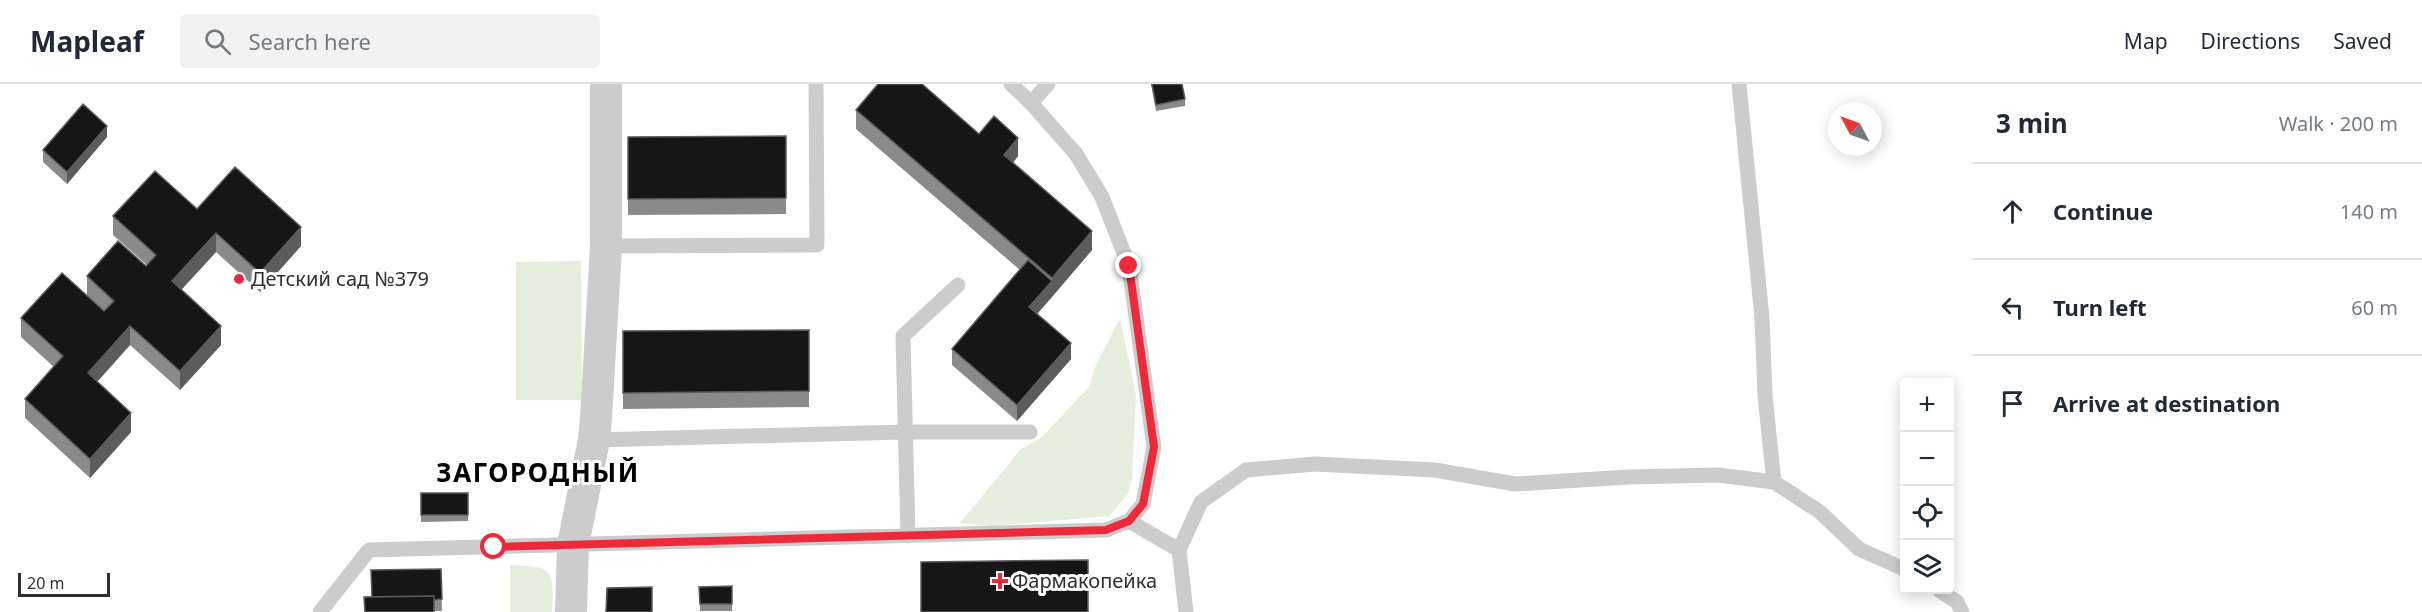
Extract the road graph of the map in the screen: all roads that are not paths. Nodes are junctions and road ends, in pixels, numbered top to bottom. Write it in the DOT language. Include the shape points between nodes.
graph roads {
  1 [pos="606,84"];
  2 [pos="816,84"];
  3 [pos="1011,84"];
  4 [pos="1048,84"];
  5 [pos="1739,84"];
  6 [pos="1031,103"];
  7 [pos="606,246"];
  8 [pos="958,285"];
  9 [pos="904,432"];
  10 [pos="1030,432"];
  11 [pos="594,440"];
  12 [pos="1774,482"];
  13 [pos="1129,521"];
  14 [pos="908,536"];
  15 [pos="573,545"];
  16 [pos="1179,550"];
  17 [pos="1900,567"];
  18 [pos="1945,594"];
  19 [pos="320,612"];
  20 [pos="571,612"];
  21 [pos="1186,612"];
  22 [pos="1962,612"];
  1 -- 7 [label="street"];
  2 -- 7 [label="lane" via="817,245"];
  3 -- 6 [label="lane"];
  4 -- 6 [label="lane"];
  5 -- 12 [label="lane"];
  6 -- 13 [label="lane" via="1076,154 1102,197 1129,266 1154,447 1143,504"];
  7 -- 11 [label="street"];
  8 -- 9 [label="lane" via="903,336"];
  9 -- 10 [label="lane"];
  9 -- 11 [label="lane"];
  9 -- 14 [label="lane"];
  11 -- 15 [label="street"];
  12 -- 16 [label="lane" via="1718,475 1515,484 1435,470 1315,464 1246,470 1201,502"];
  12 -- 17 [label="lane" via="1820,512 1859,549"];
  13 -- 14 [label="lane" via="1106,530"];
  13 -- 16 [label="lane"];
  14 -- 15 [label="lane"];
  15 -- 19 [label="lane" via="369,550"];
  15 -- 20 [label="street"];
  16 -- 21 [label="lane"];
  18 -- 22 [label="lane" via="1957,602"];
}
